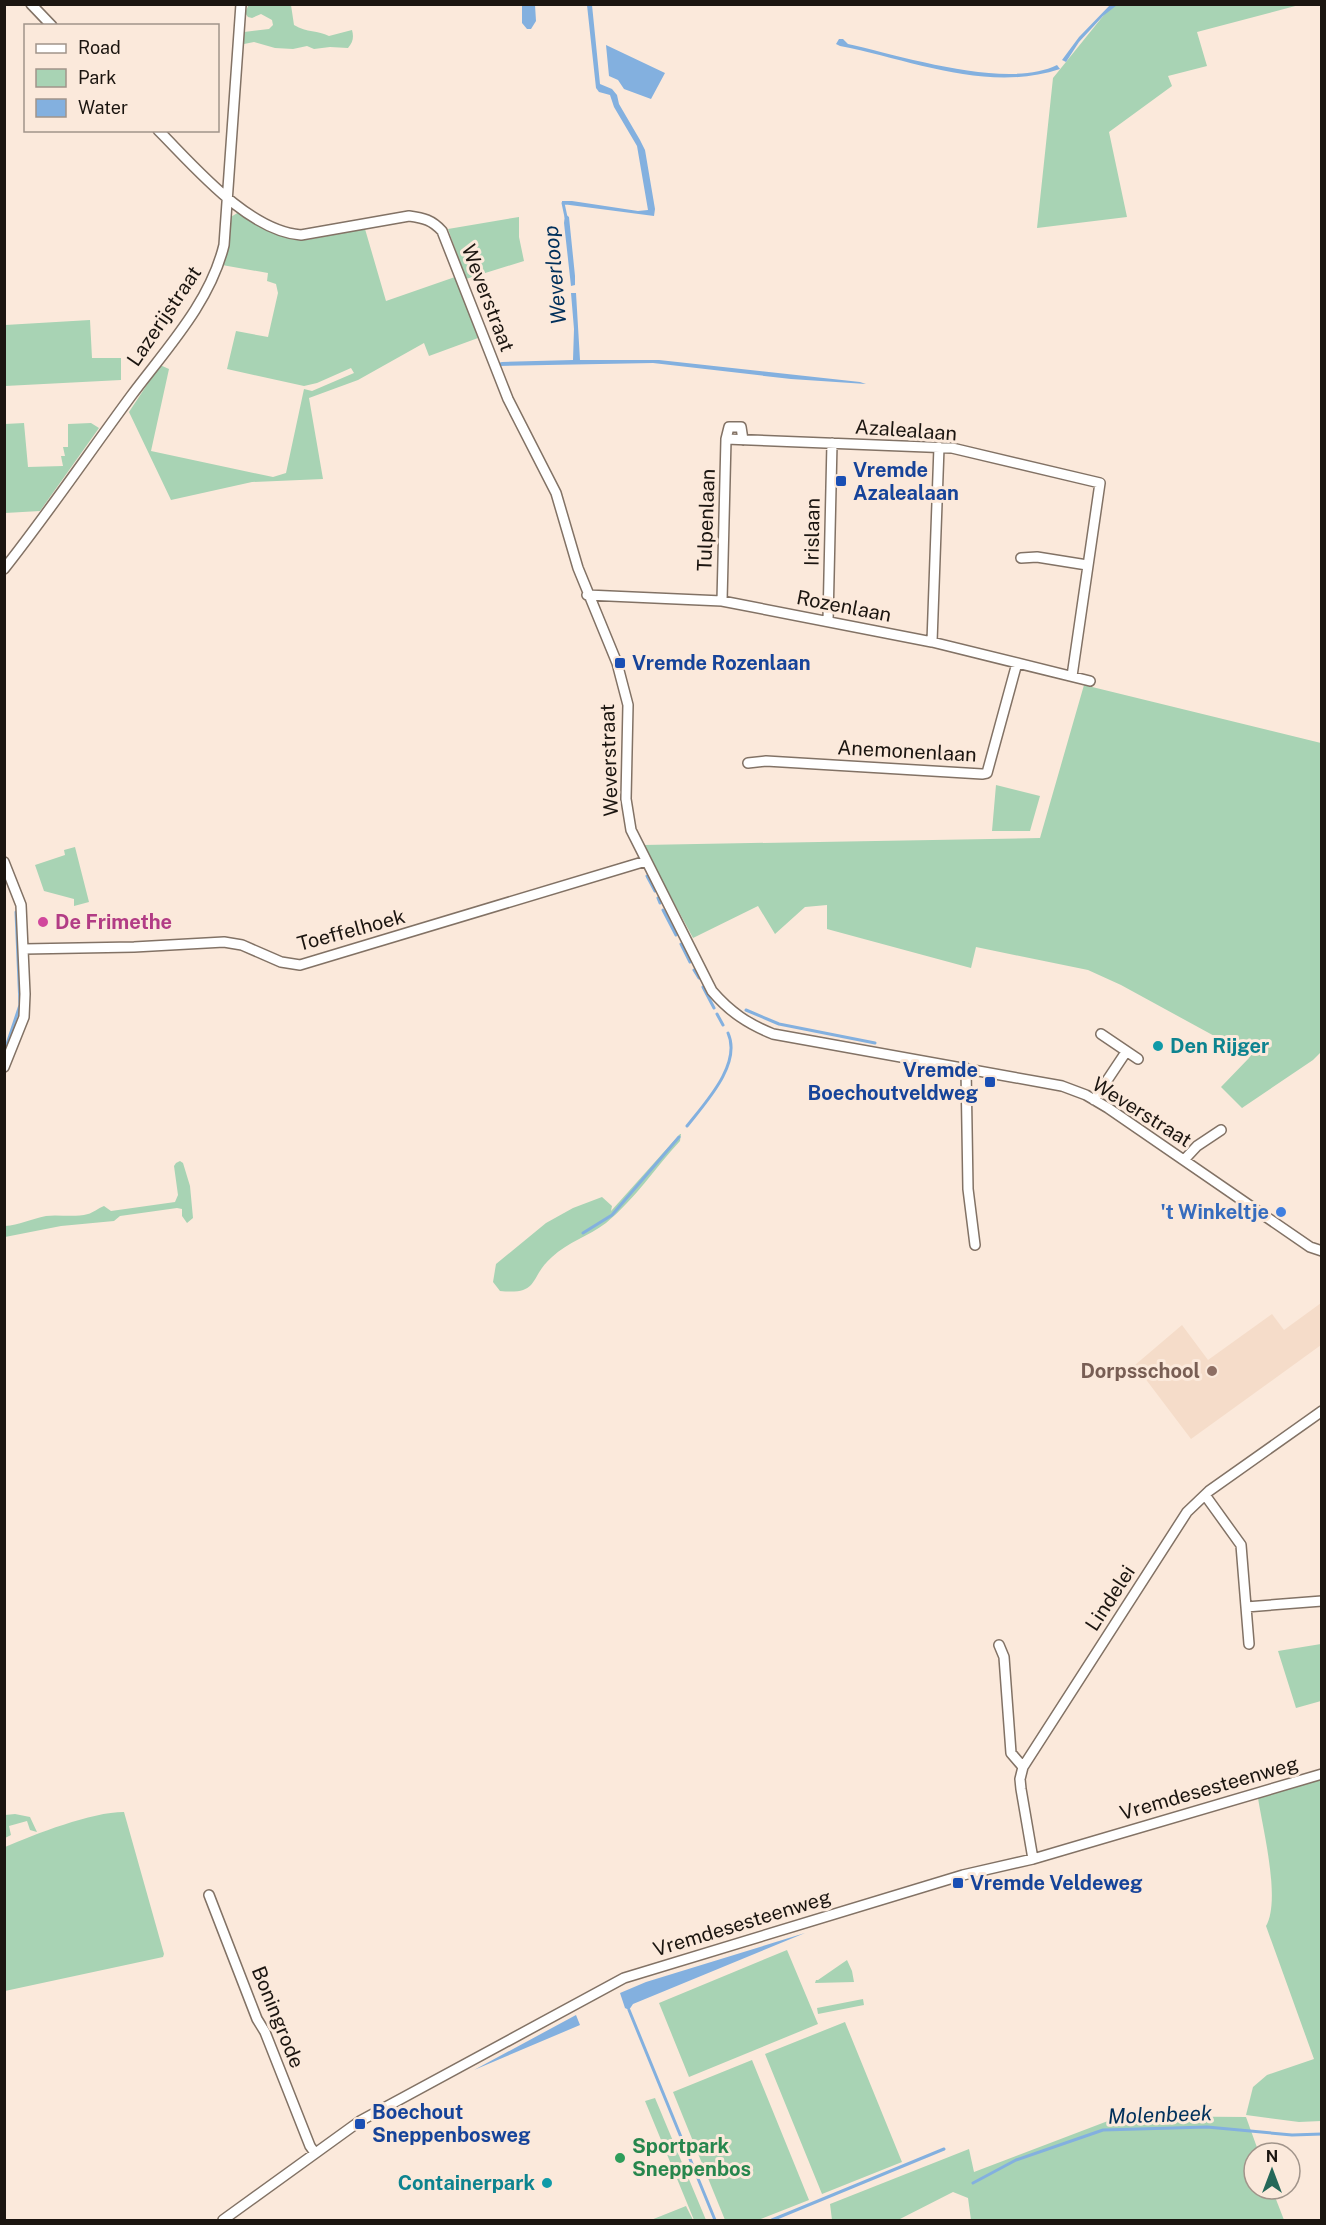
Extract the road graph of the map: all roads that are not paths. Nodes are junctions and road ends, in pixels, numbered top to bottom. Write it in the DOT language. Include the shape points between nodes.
graph roads {
  1 [pos="31,4"];
  2 [pos="242,4"];
  3 [pos="50,24"];
  4 [pos="160,132"];
  5 [pos="227,199"];
  6 [pos="726,440"];
  7 [pos="832,443"];
  8 [pos="939,447"];
  9 [pos="1021,558"];
  10 [pos="1088,565"];
  11 [pos="4,569"];
  12 [pos="587,595"];
  13 [pos="722,601"];
  14 [pos="828,621"];
  15 [pos="932,642"];
  16 [pos="1017,663"];
  17 [pos="1072,676"];
  18 [pos="1090,681"];
  19 [pos="748,763"];
  20 [pos="4,861"];
  21 [pos="646,861"];
  22 [pos="24,948"];
  23 [pos="1101,1034"];
  24 [pos="1126,1052"];
  25 [pos="1138,1059"];
  26 [pos="4,1067"];
  27 [pos="966,1068"];
  28 [pos="1094,1100"];
  29 [pos="1221,1130"];
  30 [pos="1184,1160"];
  31 [pos="975,1245"];
  32 [pos="1322,1251"];
  33 [pos="1322,1411"];
  34 [pos="1205,1495"];
  35 [pos="1322,1601"];
  36 [pos="1246,1607"];
  37 [pos="1249,1644"];
  38 [pos="999,1645"];
  39 [pos="1023,1767"];
  40 [pos="1322,1774"];
  41 [pos="1033,1859"];
  42 [pos="209,1895"];
  43 [pos="315,2153"];
  44 [pos="223,2220"];
  1 -- 3 [label="street"];
  2 -- 5 [label="street, Lazerijstraat"];
  4 -- 5 [label="street, Weverstraat"];
  5 -- 11 [label="street, Lazerijstraat" via="224,245 206,292"];
  5 -- 12 [label="street, Weverstraat" via="287,234 301,235 409,216 435,224 446,240 508,399 556,493"];
  6 -- 7 [label="street, Azalealaan" via="729,427 741,427 742,440"];
  6 -- 13 [label="street, Tulpenlaan"];
  7 -- 8 [label="street, Azalealaan"];
  7 -- 14 [label="street, Irislaan"];
  8 -- 10 [label="street, Azalealaan" via="1100,483"];
  8 -- 15 [label="street"];
  9 -- 10 [label="street"];
  10 -- 17 [label="street"];
  12 -- 13 [label="street, Rozenlaan"];
  12 -- 21 [label="street, Weverstraat" via="617,663 628,705 627,814"];
  13 -- 14 [label="street, Rozenlaan"];
  14 -- 15 [label="street, Rozenlaan"];
  15 -- 16 [label="street, Rozenlaan"];
  16 -- 17 [label="street, Rozenlaan"];
  16 -- 19 [label="street, Anemonenlaan" via="990,769 982,774"];
  17 -- 18 [label="street, Rozenlaan"];
  20 -- 22 [label="street" via="21,905"];
  21 -- 22 [label="street, Toeffelhoek" via="300,965 224,942"];
  21 -- 27 [label="street, Weverstraat" via="712,991 738,1018 773,1034"];
  22 -- 26 [label="street" via="24,1017"];
  23 -- 24 [label="street"];
  24 -- 25 [label="street"];
  24 -- 28 [label="street"];
  27 -- 28 [label="street, Weverstraat" via="1062,1086"];
  27 -- 31 [label="street" via="968,1189"];
  28 -- 30 [label="street, Weverstraat"];
  29 -- 30 [label="street"];
  30 -- 32 [label="street, Weverstraat" via="1310,1247"];
  33 -- 34 [label="street, Lindelei"];
  34 -- 36 [label="street" via="1241,1545"];
  34 -- 39 [label="street, Lindelei" via="1186,1512"];
  35 -- 36 [label="street"];
  36 -- 37 [label="street"];
  38 -- 39 [label="street" via="1004,1657 1011,1753"];
  39 -- 41 [label="street" via="1021,1789"];
  40 -- 41 [label="street, Vremdesesteenweg"];
  41 -- 43 [label="street, Vremdesesteenweg" via="963,1875 624,1978 360,2121"];
  42 -- 43 [label="street, Boningrode"];
  43 -- 44 [label="street, Vremdesesteenweg"];
}
